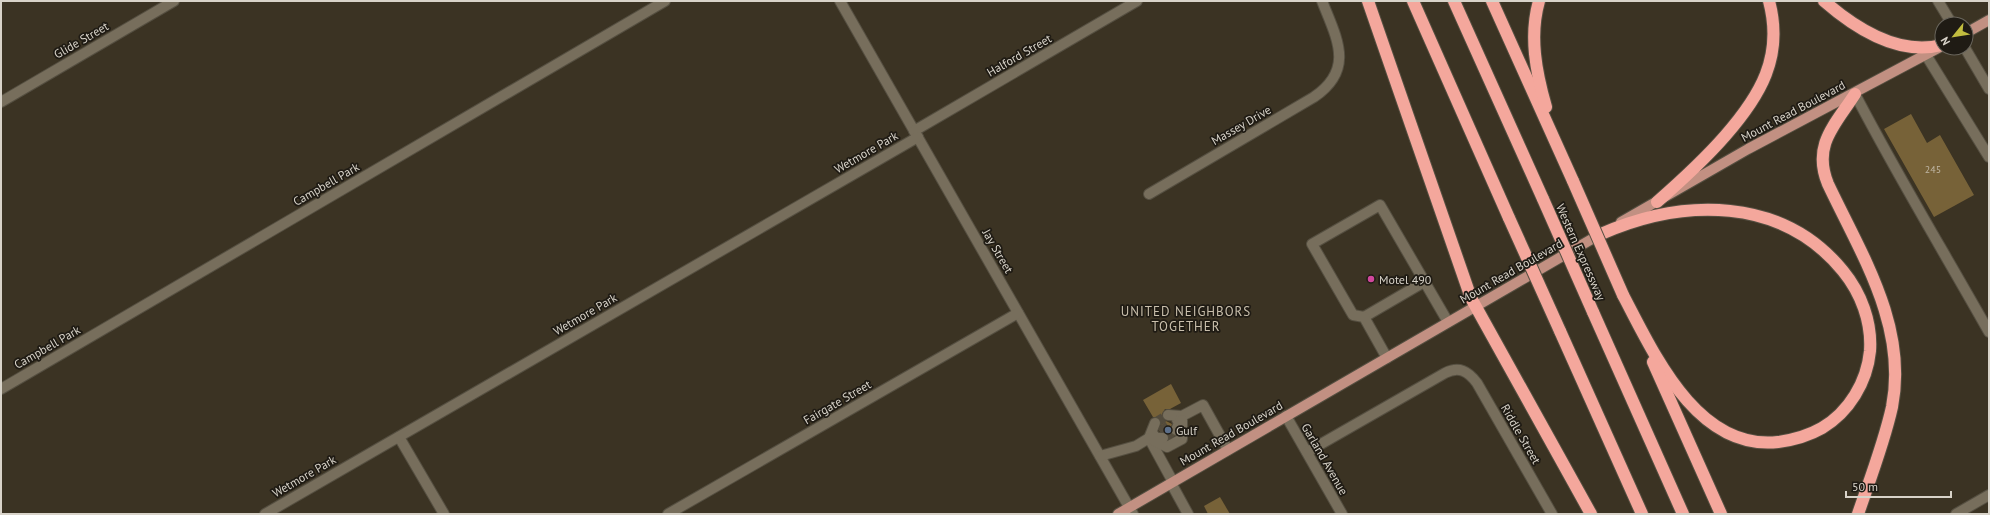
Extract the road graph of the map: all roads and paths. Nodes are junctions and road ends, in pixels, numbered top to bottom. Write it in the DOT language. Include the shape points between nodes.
graph roads {
  1 [pos="174,1"];
  2 [pos="665,1"];
  3 [pos="840,1"];
  4 [pos="1137,1"];
  5 [pos="1322,1"];
  6 [pos="1368,1"];
  7 [pos="1413,1"];
  8 [pos="1454,1"];
  9 [pos="1492,1"];
  10 [pos="1539,1"];
  11 [pos="1769,1"];
  12 [pos="1824,1"];
  13 [pos="1938,1"];
  14 [pos="1947,16"];
  15 [pos="1989,20"];
  16 [pos="1974,28"];
  17 [pos="1934,45"];
  18 [pos="1934,50"];
  19 [pos="1926,55"];
  20 [pos="1970,56"];
  21 [pos="1988,86"];
  22 [pos="1855,94"];
  23 [pos="1,102"];
  24 [pos="916,134"];
  25 [pos="1989,157"];
  26 [pos="1573,181"];
  27 [pos="1149,194"];
  28 [pos="1657,202"];
  29 [pos="1601,234"];
  30 [pos="1424,282"];
  31 [pos="1623,295"];
  32 [pos="1475,307"];
  33 [pos="1018,313"];
  34 [pos="1364,317"];
  35 [pos="1448,322"];
  36 [pos="1989,332"];
  37 [pos="1388,358"];
  38 [pos="1,389"];
  39 [pos="1182,416"];
  40 [pos="1286,416"];
  41 [pos="1172,423"];
  42 [pos="400,437"];
  43 [pos="1149,438"];
  44 [pos="1228,450"];
  45 [pos="1307,452"];
  46 [pos="1100,456"];
  47 [pos="1172,482"];
  48 [pos="1989,495"];
  49 [pos="1131,511"];
  50 [pos="265,514"];
  51 [pos="444,514"];
  52 [pos="668,514"];
  53 [pos="1118,514"];
  54 [pos="1188,514"];
  55 [pos="1342,514"];
  56 [pos="1552,514"];
  57 [pos="1591,514"];
  58 [pos="1642,514"];
  59 [pos="1683,514"];
  60 [pos="1721,514"];
  61 [pos="1858,514"];
  62 [pos="1956,514"];
  1 -- 23 [label="street, Glide Street"];
  2 -- 38 [label="street, Campbell Park"];
  3 -- 24 [label="street, Jay Street"];
  4 -- 24 [label="street, Halford Street"];
  5 -- 27 [label="street, Massey Drive" via="1338,40 1340,58 1338,70 1330,85 1314,97"];
  6 -- 32 [label="highway"];
  7 -- 58 [label="highway, bridge"];
  8 -- 59 [label="highway, Western Expressway, bridge"];
  9 -- 26 [label="highway"];
  10 -- 26 [label="highway" via="1534,34 1538,75"];
  11 -- 28 [label="highway" via="1773,22 1773,45 1769,68 1760,90 1712,151"];
  12 -- 17 [label="highway" via="1850,23 1878,37 1918,46"];
  13 -- 14 [label="street"];
  15 -- 16 [label="main road"];
  18 -- 19 [label="main road, Mount Read Boulevard"];
  19 -- 22 [label="main road, Mount Read Boulevard"];
  19 -- 25 [label="street"];
  20 -- 21 [label="street"];
  22 -- 28 [label="main road, Mount Read Boulevard" via="1770,137"];
  22 -- 36 [label="street" via="1890,162"];
  22 -- 61 [label="highway" via="1824,141 1822,165 1828,184 1884,306 1892,334 1895,360 1892,407"];
  24 -- 33 [label="street, Jay Street"];
  24 -- 42 [label="street, Wetmore Park"];
  26 -- 31 [label="highway, bridge"];
  28 -- 29 [label="main road, Mount Read Boulevard"];
  29 -- 31 [label="highway" via="1638,220 1700,210 1749,213 1788,226 1829,256 1860,297 1870,334 1869,359 1858,390 1845,409 1828,424 1795,439 1773,442 1739,438 1713,426 1683,396 1656,355"];
  29 -- 32 [label="main road, Mount Read Boulevard"];
  30 -- 34 [label="street"];
  30 -- 34 [label="street" via="1380,205 1312,244 1353,315"];
  30 -- 35 [label="street"];
  31 -- 60 [label="highway"];
  32 -- 35 [label="main road, Mount Read Boulevard"];
  32 -- 57 [label="highway"];
  33 -- 46 [label="street, Jay Street"];
  33 -- 52 [label="street, Fairgate Street"];
  34 -- 37 [label="street"];
  35 -- 37 [label="main road, Mount Read Boulevard"];
  37 -- 40 [label="main road, Mount Read Boulevard"];
  39 -- 41 [label="street"];
  39 -- 43 [label="street" via="1182,439 1167,447"];
  39 -- 44 [label="street" via="1203,405"];
  40 -- 44 [label="main road, Mount Read Boulevard"];
  40 -- 45 [label="street, Garland Avenue"];
  42 -- 50 [label="street, Wetmore Park"];
  42 -- 51 [label="street"];
  43 -- 43 [label="street" via="1159,431"];
  43 -- 46 [label="street" via="1136,446"];
  43 -- 47 [label="street"];
  44 -- 47 [label="main road, Mount Read Boulevard"];
  45 -- 55 [label="street, Garland Avenue"];
  45 -- 56 [label="street, Riddle Street" via="1445,373 1455,369 1464,370 1477,383"];
  46 -- 49 [label="street, Jay Street"];
  47 -- 49 [label="main road, Mount Read Boulevard"];
  47 -- 54 [label="street"];
  48 -- 62 [label="street"];
  49 -- 53 [label="main road, Mount Read Boulevard"];
}
